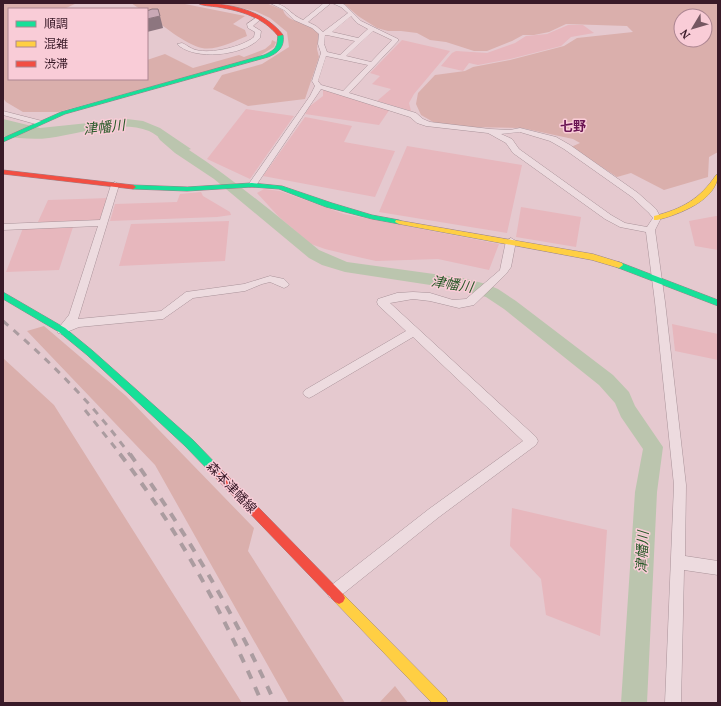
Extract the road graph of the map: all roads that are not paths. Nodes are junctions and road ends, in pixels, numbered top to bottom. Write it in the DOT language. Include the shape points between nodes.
graph roads {
  1 [pos="199,3"];
  2 [pos="273,3"];
  3 [pos="328,3"];
  4 [pos="335,3"];
  5 [pos="351,13"];
  6 [pos="259,18"];
  7 [pos="304,22"];
  8 [pos="372,29"];
  9 [pos="324,34"];
  10 [pos="359,40"];
  11 [pos="180,44"];
  12 [pos="324,53"];
  13 [pos="341,57"];
  14 [pos="372,64"];
  15 [pos="319,86"];
  16 [pos="345,93"];
  17 [pos="3,113"];
  18 [pos="39,123"];
  19 [pos="490,131"];
  20 [pos="3,140"];
  21 [pos="3,172"];
  22 [pos="718,176"];
  23 [pos="115,185"];
  24 [pos="252,185"];
  25 [pos="657,218"];
  26 [pos="104,223"];
  27 [pos="3,227"];
  28 [pos="650,230"];
  29 [pos="511,241"];
  30 [pos="657,280"];
  31 [pos="284,284"];
  32 [pos="3,295"];
  33 [pos="718,303"];
  34 [pos="62,330"];
  35 [pos="414,331"];
  36 [pos="309,393"];
  37 [pos="678,562"];
  38 [pos="718,568"];
  39 [pos="334,592"];
  40 [pos="441,703"];
  41 [pos="673,703"];
  1 -- 6 [label="street" via="244,12"];
  2 -- 7 [label="street"];
  3 -- 7 [label="street"];
  4 -- 5 [label="street" via="344,6"];
  5 -- 8 [label="street" via="358,21"];
  5 -- 9 [label="street"];
  6 -- 11 [label="street" via="250,24 250,27 258,31 257,38 251,43 208,54 192,51"];
  6 -- 18 [label="street" via="280,33 282,39 280,47 270,54 63,113"];
  7 -- 9 [label="street"];
  8 -- 10 [label="street"];
  8 -- 14 [label="street" via="396,40"];
  9 -- 10 [label="street"];
  9 -- 12 [label="street" via="320,41"];
  10 -- 13 [label="street"];
  12 -- 13 [label="street"];
  12 -- 15 [label="street" via="315,81"];
  13 -- 14 [label="street"];
  14 -- 16 [label="street"];
  15 -- 16 [label="street"];
  15 -- 24 [label="street"];
  16 -- 19 [label="street" via="413,115 429,124"];
  17 -- 18 [label="street"];
  18 -- 20 [label="street"];
  19 -- 25 [label="street" via="520,130 553,139 635,195"];
  19 -- 28 [label="street" via="509,141 516,151 608,217 623,225"];
  21 -- 23 [label="street"];
  22 -- 25 [label="street" via="715,185 693,203"];
  23 -- 24 [label="street" via="187,189"];
  23 -- 26 [label="street"];
  24 -- 29 [label="street" via="280,187 372,217"];
  25 -- 28 [label="street"];
  26 -- 27 [label="street"];
  26 -- 34 [label="street" via="74,317"];
  28 -- 30 [label="street"];
  29 -- 30 [label="street" via="599,259"];
  29 -- 35 [label="street" via="506,267 470,302 460,305 426,296 409,295 382,302"];
  30 -- 33 [label="street"];
  30 -- 37 [label="street" via="680,485"];
  31 -- 34 [label="street" via="270,279 245,287 190,295 163,315 78,323"];
  32 -- 34 [label="street, 森本津幡線"];
  34 -- 39 [label="street, 森本津幡線" via="189,443"];
  35 -- 36 [label="street"];
  35 -- 39 [label="street" via="532,441 434,512"];
  37 -- 38 [label="street"];
  37 -- 41 [label="street"];
  39 -- 40 [label="street, 森本津幡線"];
}
